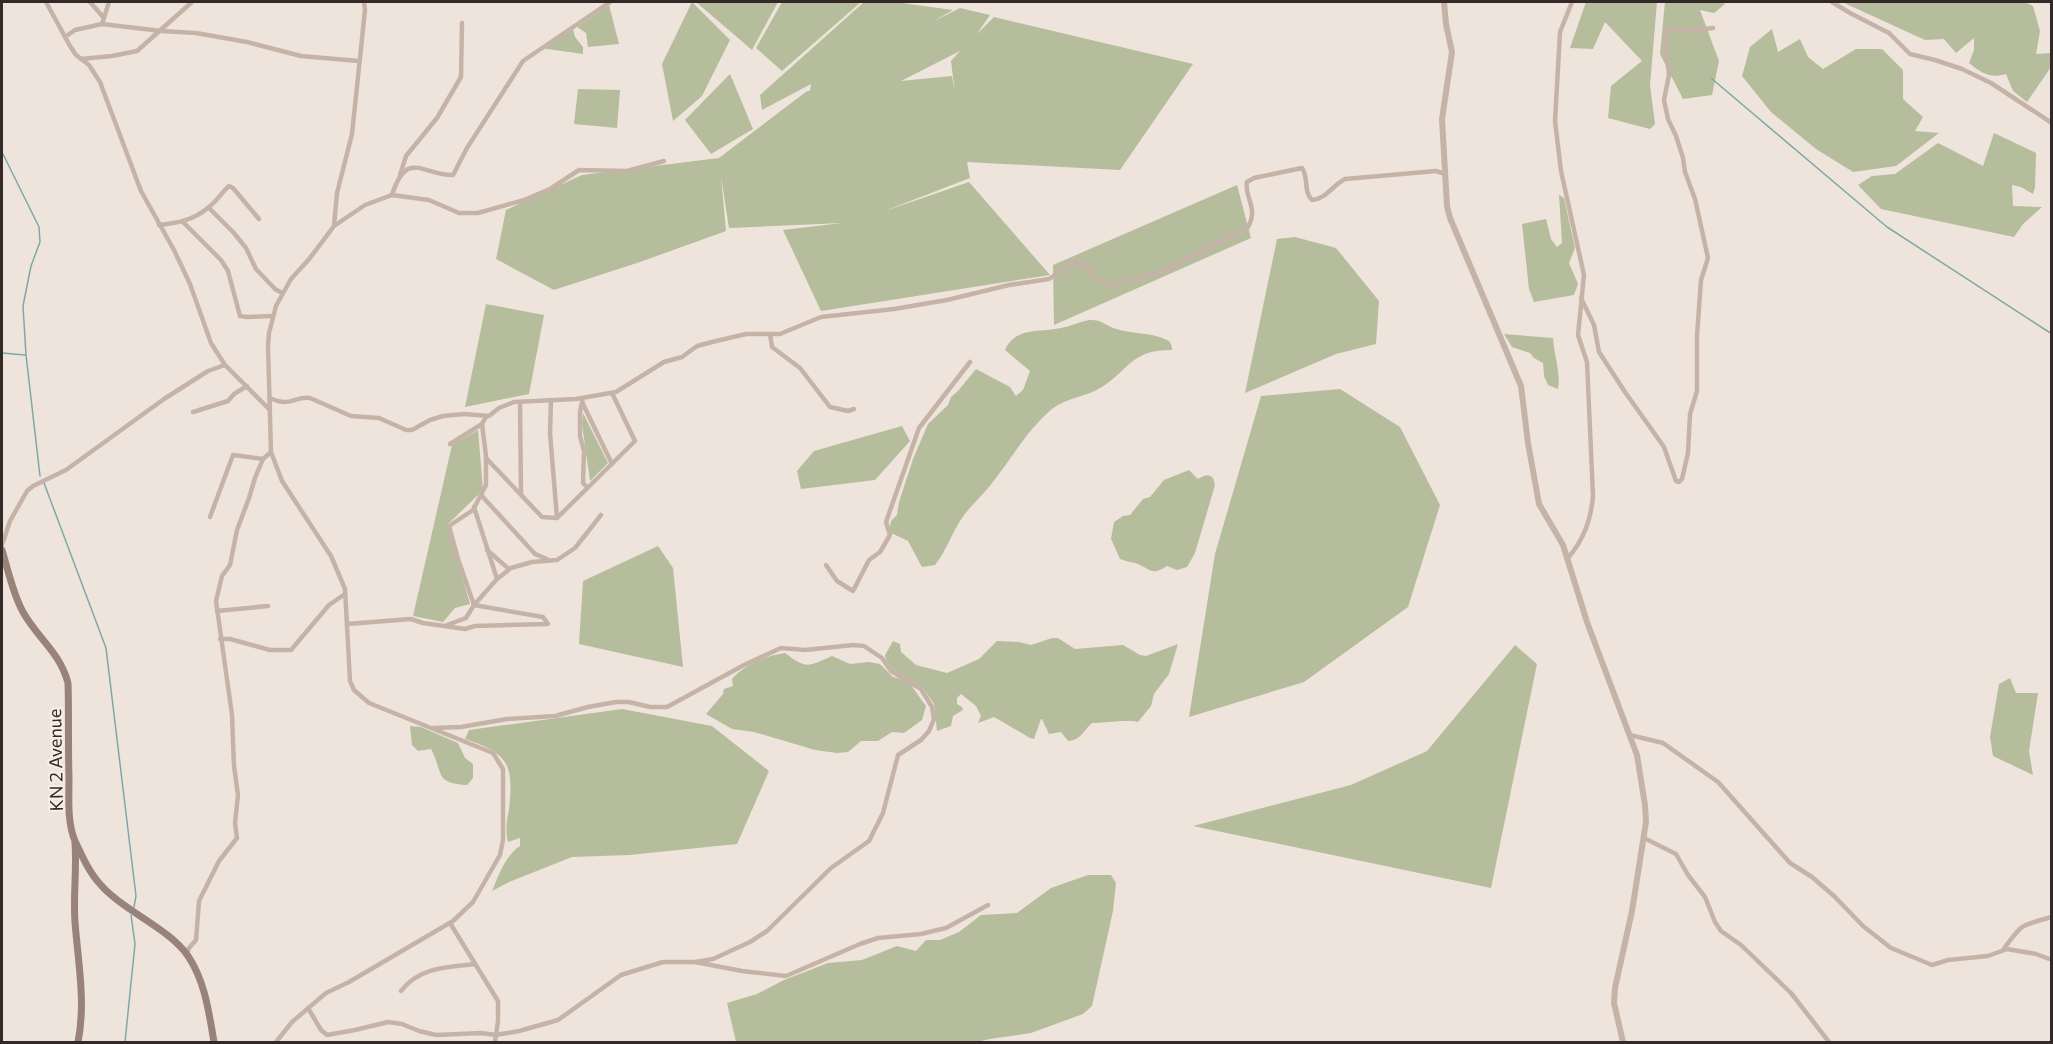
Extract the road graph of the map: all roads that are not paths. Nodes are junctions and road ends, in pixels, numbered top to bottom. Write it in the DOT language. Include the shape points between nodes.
graph roads {
  1 [pos="46,2"];
  2 [pos="90,2"];
  3 [pos="109,2"];
  4 [pos="192,2"];
  5 [pos="364,2"];
  6 [pos="610,2"];
  7 [pos="1444,2"];
  8 [pos="1572,2"];
  9 [pos="1832,2"];
  10 [pos="103,21"];
  11 [pos="462,23"];
  12 [pos="1713,28"];
  13 [pos="161,31"];
  14 [pos="65,37"];
  15 [pos="81,59"];
  16 [pos="359,61"];
  17 [pos="2052,123"];
  18 [pos="664,161"];
  19 [pos="1446,174"];
  20 [pos="399,178"];
  21 [pos="392,195"];
  22 [pos="209,208"];
  23 [pos="260,219"];
  24 [pos="183,222"];
  25 [pos="159,225"];
  26 [pos="334,225"];
  27 [pos="282,293"];
  28 [pos="1581,298"];
  29 [pos="273,316"];
  30 [pos="770,334"];
  31 [pos="970,362"];
  32 [pos="225,365"];
  33 [pos="247,386"];
  34 [pos="612,393"];
  35 [pos="270,398"];
  36 [pos="583,398"];
  37 [pos="551,400"];
  38 [pos="520,402"];
  39 [pos="583,404"];
  40 [pos="854,409"];
  41 [pos="270,410"];
  42 [pos="193,412"];
  43 [pos="486,417"];
  44 [pos="482,424"];
  45 [pos="450,444"];
  46 [pos="271,452"];
  47 [pos="486,458"];
  48 [pos="263,459"];
  49 [pos="612,464"];
  50 [pos="586,486"];
  51 [pos="521,494"];
  52 [pos="481,495"];
  53 [pos="474,507"];
  54 [pos="602,515"];
  55 [pos="210,517"];
  56 [pos="557,518"];
  57 [pos="2,547"];
  58 [pos="487,550"];
  59 [pos="1568,558"];
  60 [pos="550,561"];
  61 [pos="826,565"];
  62 [pos="509,569"];
  63 [pos="497,579"];
  64 [pos="345,594"];
  65 [pos="474,605"];
  66 [pos="268,606"];
  67 [pos="217,611"];
  68 [pos="347,624"];
  69 [pos="445,626"];
  70 [pos="220,639"];
  71 [pos="430,728"];
  72 [pos="1630,735"];
  73 [pos="1644,838"];
  74 [pos="75,840"];
  75 [pos="988,905"];
  76 [pos="2052,917"];
  77 [pos="450,923"];
  78 [pos="2002,950"];
  79 [pos="187,954"];
  80 [pos="2052,960"];
  81 [pos="695,962"];
  82 [pos="475,964"];
  83 [pos="400,991"];
  84 [pos="308,1008"];
  85 [pos="496,1035"];
  86 [pos="78,1042"];
  87 [pos="213,1042"];
  88 [pos="276,1042"];
  89 [pos="495,1042"];
  90 [pos="1623,1042"];
  91 [pos="1829,1042"];
  1 -- 14 [label="street"];
  2 -- 10 [label="street"];
  3 -- 10 [label="street"];
  4 -- 13 [label="street"];
  5 -- 16 [label="street"];
  6 -- 20 [label="street" via="523,61 453,175 421,167 406,171"];
  7 -- 19 [label="street" via="1452,52 1442,119"];
  8 -- 28 [label="street" via="1560,32 1556,121 1561,171 1584,275"];
  9 -- 17 [label="street" via="1888,33 1910,54 1991,83"];
  10 -- 13 [label="street"];
  10 -- 14 [label="street"];
  11 -- 20 [label="street" via="461,77 437,118 406,156"];
  12 -- 28 [label="street" via="1669,30 1665,37 1668,75 1664,100 1695,199 1707,258 1701,280 1697,391 1690,414 1688,453 1679,482 1664,447 1599,352 1594,325"];
  13 -- 15 [label="street" via="131,53"];
  13 -- 16 [label="street" via="247,42 302,56"];
  14 -- 15 [label="street"];
  15 -- 25 [label="street" via="100,82 141,191"];
  16 -- 26 [label="street" via="352,134 337,193"];
  18 -- 21 [label="street" via="627,171 579,170 550,189 478,213 459,213 429,200"];
  19 -- 30 [label="street" via="1436,171 1345,179 1315,200 1307,193 1302,168 1254,178 1245,186 1252,206 1248,226 1161,272 1108,285 1096,279 1084,263 1074,262 1049,279 894,309 821,317"];
  19 -- 59 [label="street" via="1450,218 1521,386 1539,504"];
  20 -- 21 [label="street"];
  21 -- 26 [label="street" via="366,205"];
  22 -- 23 [label="street" via="231,187"];
  22 -- 24 [label="street"];
  22 -- 27 [label="street" via="246,248 256,269"];
  24 -- 25 [label="street"];
  24 -- 29 [label="street" via="228,271 240,316"];
  25 -- 32 [label="street" via="190,285 211,343"];
  26 -- 27 [label="street"];
  27 -- 29 [label="street"];
  28 -- 59 [label="street" via="1578,335 1587,362 1593,496 1591,516 1578,546"];
  29 -- 35 [label="street" via="268,346"];
  30 -- 34 [label="street" via="746,334 698,346"];
  30 -- 40 [label="street" via="772,347 800,368 830,407"];
  31 -- 61 [label="street" via="919,428 886,522 890,535 880,552 869,560 853,591 837,581"];
  32 -- 33 [label="street"];
  32 -- 57 [label="street" via="208,371 164,399 66,470 33,486 10,521"];
  33 -- 41 [label="street"];
  33 -- 42 [label="street" via="228,401"];
  34 -- 36 [label="street"];
  34 -- 49 [label="street" via="635,441"];
  35 -- 41 [label="street"];
  35 -- 43 [label="street" via="285,403 310,398 351,416 380,418 406,430 443,416"];
  36 -- 37 [label="street"];
  36 -- 39 [label="street"];
  37 -- 38 [label="street"];
  37 -- 56 [label="street"];
  38 -- 43 [label="street"];
  38 -- 51 [label="street"];
  39 -- 49 [label="street"];
  39 -- 50 [label="street" via="580,436"];
  41 -- 46 [label="street"];
  43 -- 44 [label="street"];
  44 -- 45 [label="street"];
  44 -- 47 [label="street"];
  46 -- 48 [label="street"];
  46 -- 64 [label="street" via="282,482 331,556"];
  47 -- 51 [label="street"];
  47 -- 52 [label="street" via="486,485"];
  48 -- 55 [label="street" via="232,455"];
  48 -- 67 [label="street" via="237,531 230,565 222,576"];
  49 -- 56 [label="street"];
  51 -- 56 [label="street" via="542,517"];
  52 -- 53 [label="street"];
  52 -- 60 [label="street" via="535,554"];
  53 -- 58 [label="street"];
  53 -- 65 [label="street" via="449,525"];
  54 -- 60 [label="street" via="575,548"];
  57 -- 74 [label="main road, KN 2 Avenue" via="21,609 57,655 68,683 69,810"];
  58 -- 62 [label="street"];
  58 -- 63 [label="street"];
  59 -- 72 [label="street" via="1587,622"];
  60 -- 62 [label="street"];
  62 -- 63 [label="street"];
  63 -- 65 [label="street"];
  64 -- 68 [label="street"];
  64 -- 70 [label="street" via="329,605 291,650 270,650"];
  65 -- 69 [label="street" via="466,618"];
  65 -- 69 [label="street" via="543,617 548,624 465,629"];
  66 -- 67 [label="street"];
  67 -- 70 [label="street"];
  68 -- 69 [label="street" via="411,619"];
  68 -- 71 [label="street" via="350,681 354,690 369,703"];
  70 -- 79 [label="street" via="232,715 237,838 219,861 199,901 196,940"];
  71 -- 77 [label="street" via="491,751 503,769 504,828 500,855 473,902"];
  71 -- 81 [label="street" via="555,716 616,702 668,707 781,648 864,646 882,658 891,671 921,689 934,719 921,740 898,755 883,813 869,841 831,868 767,931 713,959"];
  72 -- 73 [label="street" via="1644,793"];
  72 -- 78 [label="street" via="1663,743 1718,782 1790,863 1834,896 1891,948 1932,965"];
  73 -- 90 [label="street" via="1615,988 1614,1003"];
  73 -- 91 [label="street" via="1676,854 1702,890 1721,931 1791,993"];
  74 -- 79 [label="main road, KN 2 Avenue" via="101,886"];
  74 -- 86 [label="main road" via="75,920 81,988"];
  75 -- 81 [label="street" via="946,928 878,938 786,976"];
  76 -- 78 [label="street" via="2025,924"];
  77 -- 82 [label="street"];
  77 -- 84 [label="street" via="326,993"];
  78 -- 80 [label="street"];
  79 -- 87 [label="main road, KN 2 Avenue" via="208,1006"];
  81 -- 85 [label="street" via="663,962 621,975 558,1020"];
  82 -- 83 [label="street" via="436,968 409,981"];
  82 -- 85 [label="street" via="498,1001"];
  84 -- 85 [label="street" via="327,1035 388,1022 436,1035"];
  84 -- 88 [label="street"];
  85 -- 89 [label="street"];
}
